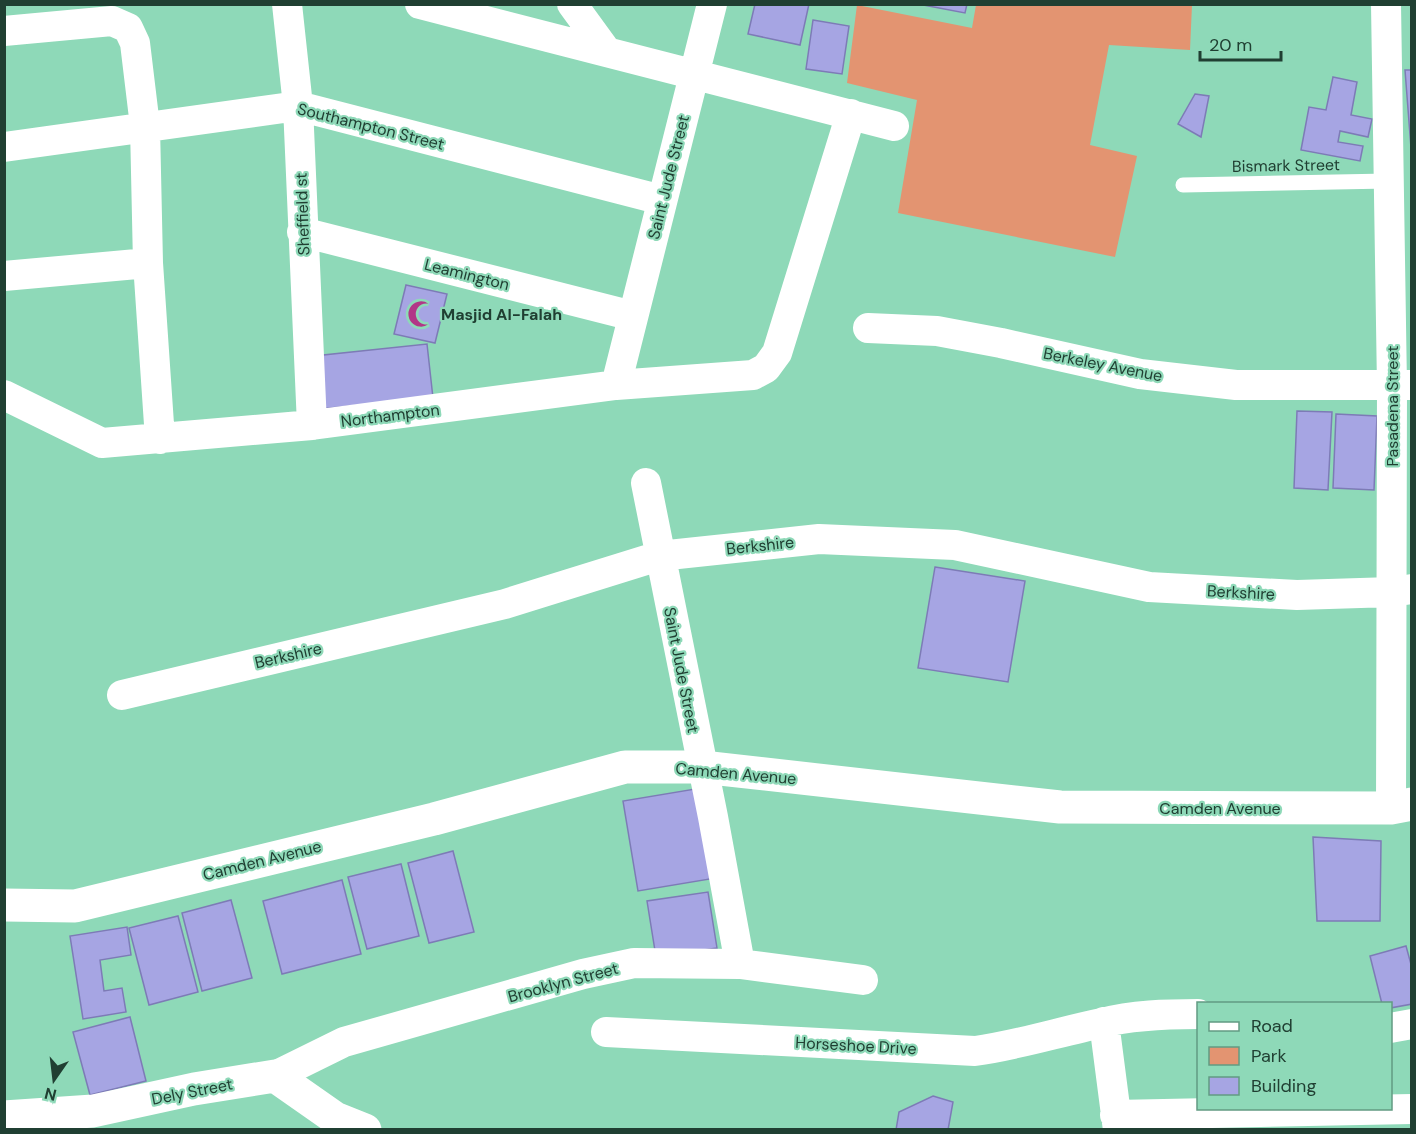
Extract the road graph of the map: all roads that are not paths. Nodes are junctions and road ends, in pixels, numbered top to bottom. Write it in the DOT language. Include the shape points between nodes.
graph roads {
  1 [pos="287,4"];
  2 [pos="420,4"];
  3 [pos="572,4"];
  4 [pos="712,4"];
  5 [pos="1386,4"];
  6 [pos="4,31"];
  7 [pos="608,52"];
  8 [pos="694,75"];
  9 [pos="298,106"];
  10 [pos="851,114"];
  11 [pos="145,126"];
  12 [pos="894,126"];
  13 [pos="4,147"];
  14 [pos="1388,181"];
  15 [pos="1183,185"];
  16 [pos="662,200"];
  17 [pos="302,232"];
  18 [pos="148,263"];
  19 [pos="4,276"];
  20 [pos="633,315"];
  21 [pos="868,328"];
  22 [pos="616,385"];
  23 [pos="1402,386"];
  24 [pos="4,395"];
  25 [pos="312,425"];
  26 [pos="160,439"];
  27 [pos="646,483"];
  28 [pos="659,556"];
  29 [pos="1402,590"];
  30 [pos="122,694"];
  31 [pos="702,766"];
  32 [pos="1402,806"];
  33 [pos="4,905"];
  34 [pos="740,964"];
  35 [pos="863,980"];
  36 [pos="1197,1014"];
  37 [pos="1104,1022"];
  38 [pos="1412,1024"];
  39 [pos="1392,1028"];
  40 [pos="606,1032"];
  41 [pos="275,1076"];
  42 [pos="1412,1109"];
  43 [pos="1389,1110"];
  44 [pos="1392,1110"];
  45 [pos="4,1117"];
  46 [pos="1116,1122"];
  47 [pos="365,1130"];
  1 -- 9 [label="street, Sheffield st"];
  2 -- 7 [label="street"];
  3 -- 7 [label="street"];
  4 -- 8 [label="street, Saint Jude Street"];
  5 -- 14 [label="street, Pasadena Street"];
  6 -- 11 [label="street" via="112,21 128,28 135,43"];
  7 -- 8 [label="street"];
  8 -- 10 [label="street"];
  8 -- 16 [label="street, Saint Jude Street"];
  9 -- 11 [label="street, Southampton Street"];
  9 -- 16 [label="street, Southampton Street"];
  9 -- 17 [label="street, Sheffield st"];
  10 -- 12 [label="street"];
  10 -- 22 [label="street, Northampton" via="777,353 766,368 753,375"];
  11 -- 13 [label="street, Southampton Street"];
  11 -- 18 [label="street"];
  14 -- 15 [label="lane, Bismark Street"];
  14 -- 23 [label="street, Pasadena Street"];
  16 -- 20 [label="street, Saint Jude Street"];
  17 -- 20 [label="street, Leamington"];
  17 -- 25 [label="street, Sheffield st"];
  18 -- 19 [label="street"];
  18 -- 26 [label="street"];
  20 -- 22 [label="street, Saint Jude Street"];
  21 -- 23 [label="street, Berkeley Avenue" via="937,331 1140,374 1236,385"];
  22 -- 25 [label="street, Northampton"];
  23 -- 29 [label="street, Pasadena Street"];
  24 -- 26 [label="street, Northampton" via="102,443"];
  25 -- 26 [label="street, Northampton"];
  27 -- 28 [label="street, Saint Jude Street"];
  28 -- 29 [label="street, Berkshire" via="819,539 955,545 1149,587 1297,595"];
  28 -- 30 [label="street, Berkshire" via="505,604"];
  28 -- 31 [label="street, Saint Jude Street"];
  29 -- 32 [label="street, Pasadena Street"];
  31 -- 32 [label="street, Camden Avenue" via="1060,807"];
  31 -- 33 [label="street, Camden Avenue" via="625,767 434,819 75,906"];
  31 -- 34 [label="street, Saint Jude Street"];
  34 -- 35 [label="street, Brooklyn Street"];
  34 -- 41 [label="street, Brooklyn Street" via="634,963 583,974 344,1042"];
  36 -- 37 [label="street, Horseshoe Drive" via="1160,1014"];
  37 -- 40 [label="street, Horseshoe Drive" via="1015,1046 975,1051"];
  37 -- 46 [label="street"];
  38 -- 39 [label="street"];
  41 -- 45 [label="street, Dely Street" via="93,1111"];
  41 -- 47 [label="street" via="335,1118"];
  42 -- 44 [label="street"];
  43 -- 46 [label="street"];
}
